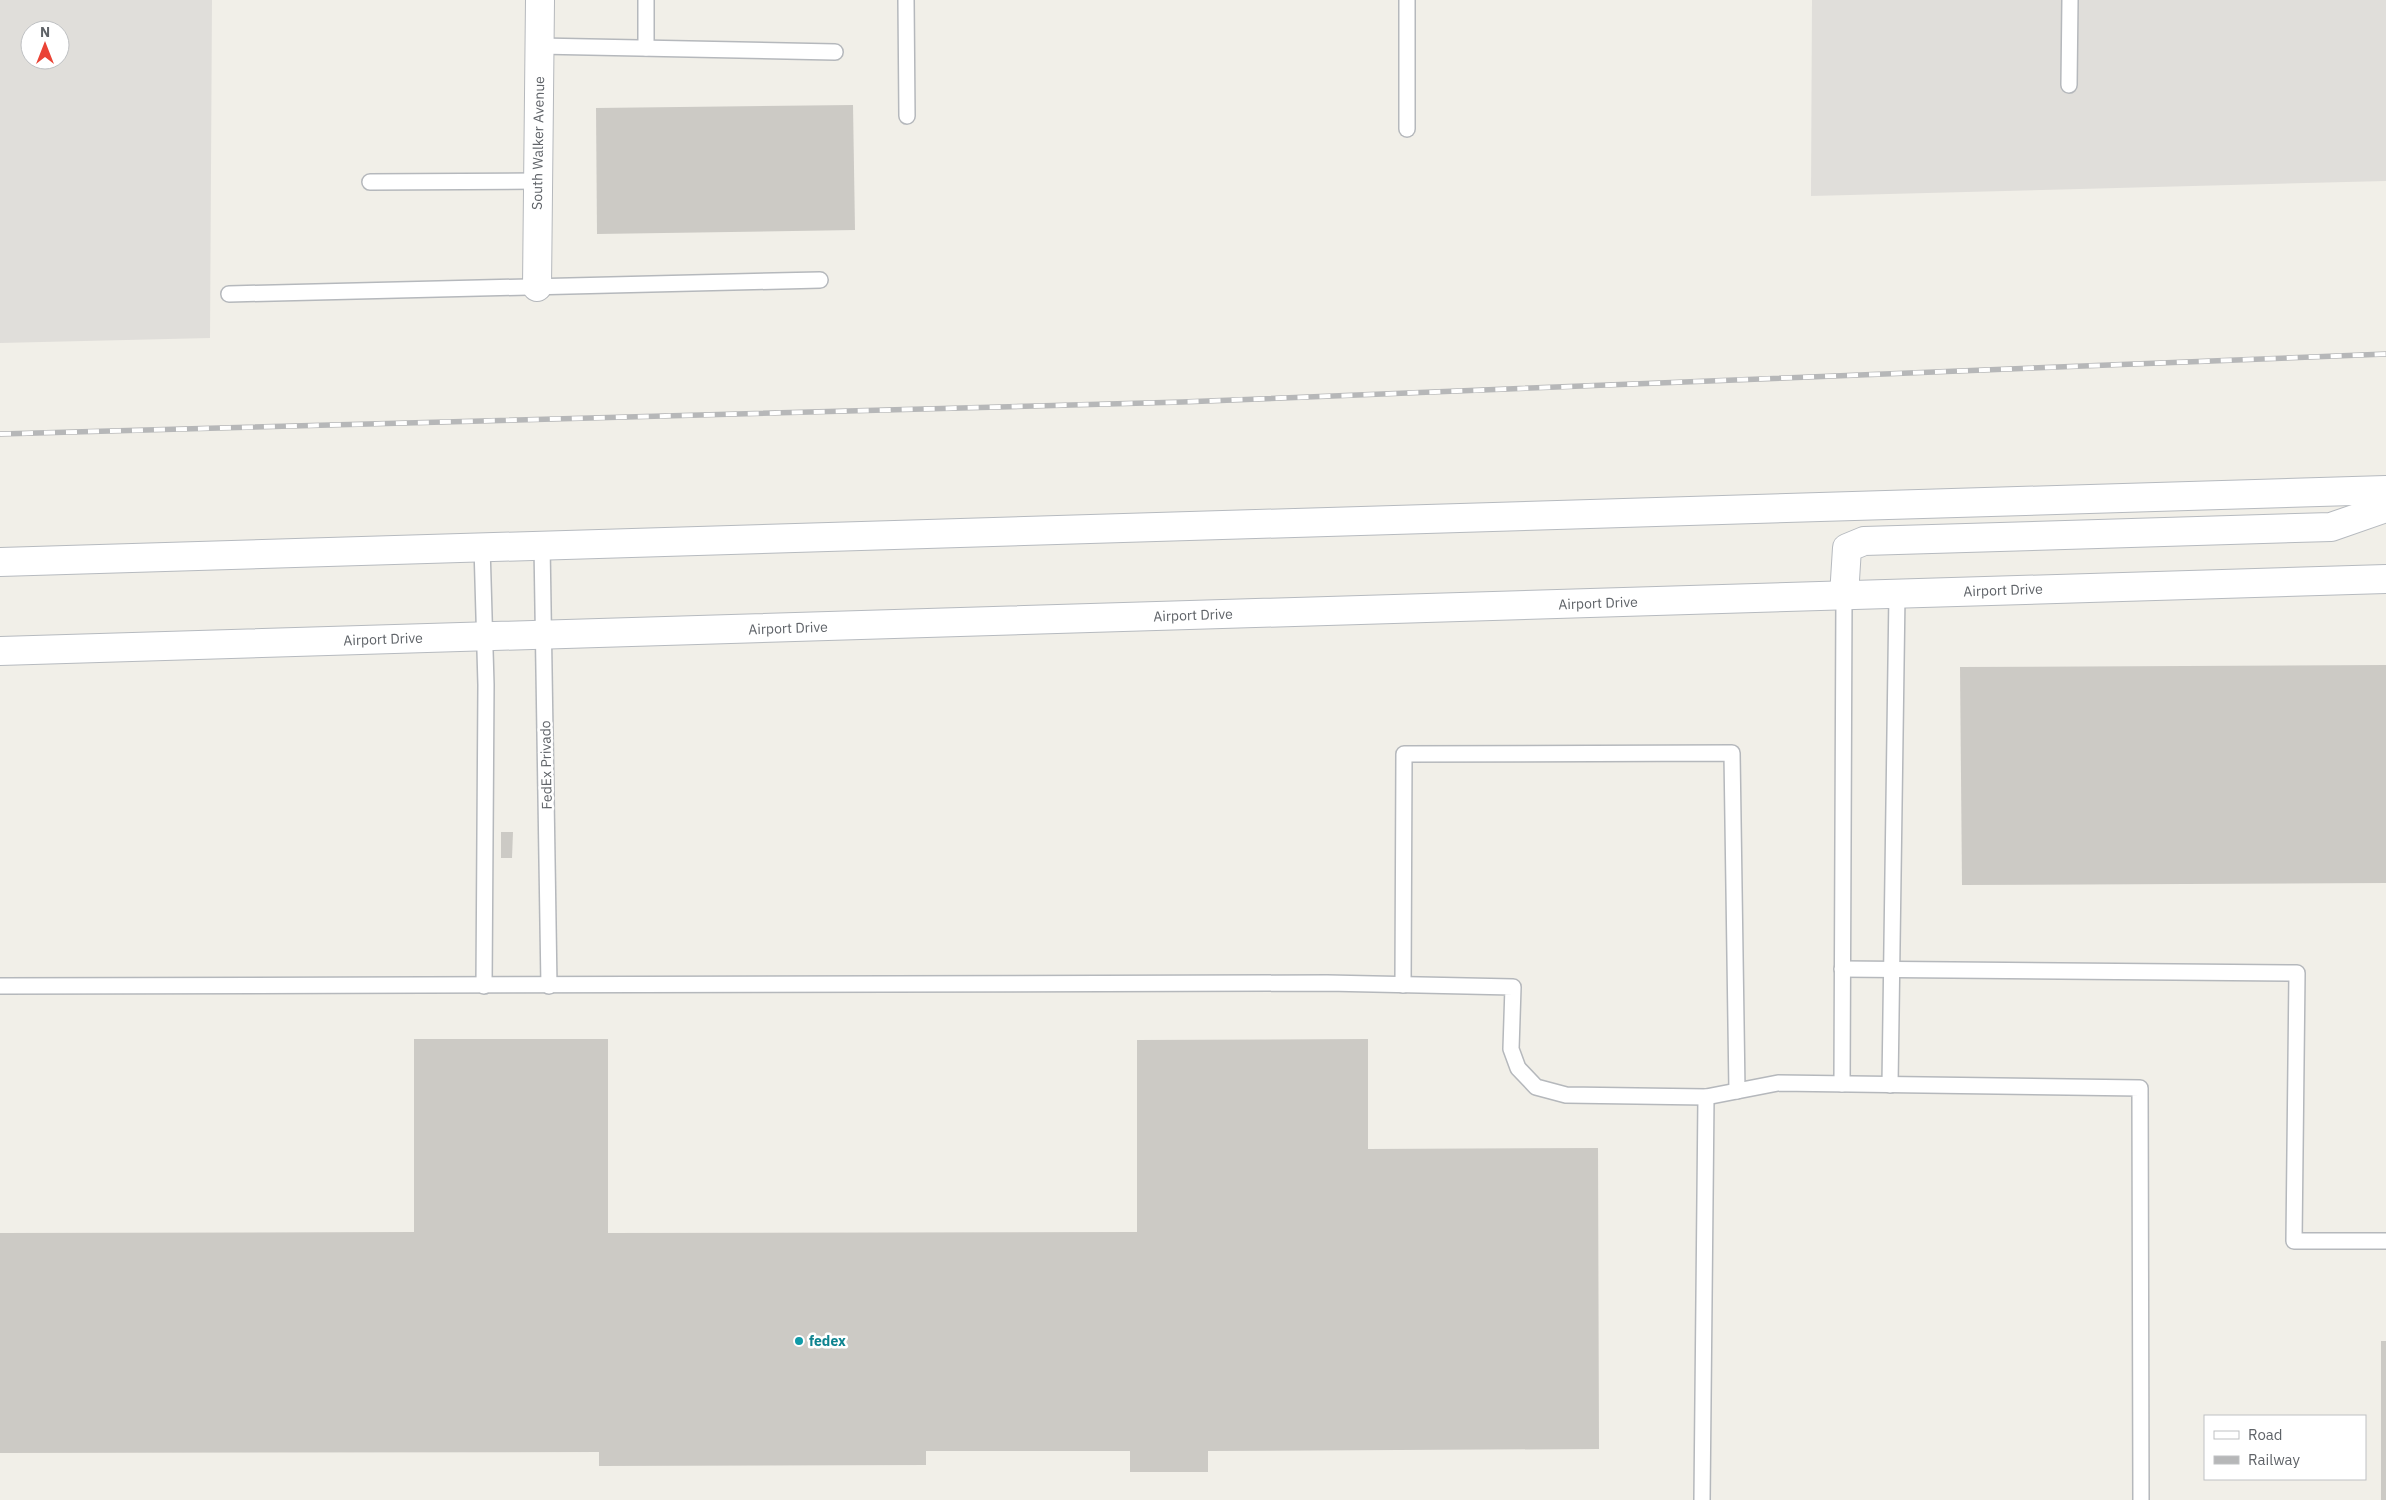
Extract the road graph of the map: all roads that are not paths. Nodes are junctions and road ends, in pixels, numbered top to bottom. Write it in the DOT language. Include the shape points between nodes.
graph roads {
  1 [pos="540,0"];
  2 [pos="646,0"];
  3 [pos="906,0"];
  4 [pos="1408,0"];
  5 [pos="2070,0"];
  6 [pos="539,46"];
  7 [pos="646,48"];
  8 [pos="835,52"];
  9 [pos="2069,85"];
  10 [pos="907,116"];
  11 [pos="1407,129"];
  12 [pos="537,181"];
  13 [pos="370,182"];
  14 [pos="820,280"];
  15 [pos="537,287"];
  16 [pos="229,294"];
  17 [pos="2386,490"];
  18 [pos="2386,508"];
  19 [pos="542,544"];
  20 [pos="482,546"];
  21 [pos="0,562"];
  22 [pos="2386,578"];
  23 [pos="1897,594"];
  24 [pos="1844,596"];
  25 [pos="544,635"];
  26 [pos="485,637"];
  27 [pos="0,651"];
  28 [pos="1842,969"];
  29 [pos="1891,969"];
  30 [pos="1403,985"];
  31 [pos="0,986"];
  32 [pos="484,986"];
  33 [pos="549,986"];
  34 [pos="1842,1084"];
  35 [pos="1890,1085"];
  36 [pos="1737,1091"];
  37 [pos="1706,1097"];
  38 [pos="2386,1241"];
  39 [pos="1702,1500"];
  40 [pos="2141,1500"];
  1 -- 6 [label="main road, South Walker Avenue"];
  2 -- 7 [label="lane"];
  3 -- 10 [label="lane"];
  4 -- 11 [label="lane"];
  5 -- 9 [label="lane"];
  6 -- 7 [label="lane"];
  6 -- 12 [label="main road, South Walker Avenue"];
  7 -- 8 [label="lane"];
  12 -- 13 [label="lane"];
  12 -- 15 [label="main road, South Walker Avenue"];
  14 -- 15 [label="lane"];
  15 -- 16 [label="lane"];
  17 -- 19 [label="main road"];
  18 -- 24 [label="main road" via="2331,527 1864,541 1847,548"];
  19 -- 20 [label="main road"];
  19 -- 25 [label="lane, FedEx Privado"];
  20 -- 21 [label="main road"];
  20 -- 26 [label="lane"];
  22 -- 23 [label="main road, Airport Drive"];
  23 -- 24 [label="main road, Airport Drive"];
  23 -- 29 [label="lane"];
  24 -- 25 [label="main road, Airport Drive"];
  24 -- 28 [label="lane"];
  25 -- 26 [label="main road, Airport Drive"];
  25 -- 33 [label="lane, FedEx Privado"];
  26 -- 27 [label="main road, Airport Drive"];
  26 -- 32 [label="lane"];
  28 -- 29 [label="lane"];
  28 -- 34 [label="lane"];
  29 -- 35 [label="lane"];
  29 -- 38 [label="lane" via="2297,973 2294,1241"];
  30 -- 33 [label="lane"];
  30 -- 36 [label="lane" via="1404,754 1732,752"];
  30 -- 37 [label="lane" via="1513,987 1511,1049 1518,1068 1536,1087 1566,1095"];
  31 -- 32 [label="lane"];
  32 -- 33 [label="lane"];
  34 -- 35 [label="lane"];
  34 -- 36 [label="lane" via="1778,1083"];
  35 -- 40 [label="lane" via="2140,1088"];
  36 -- 37 [label="lane"];
  37 -- 39 [label="lane"];
}
